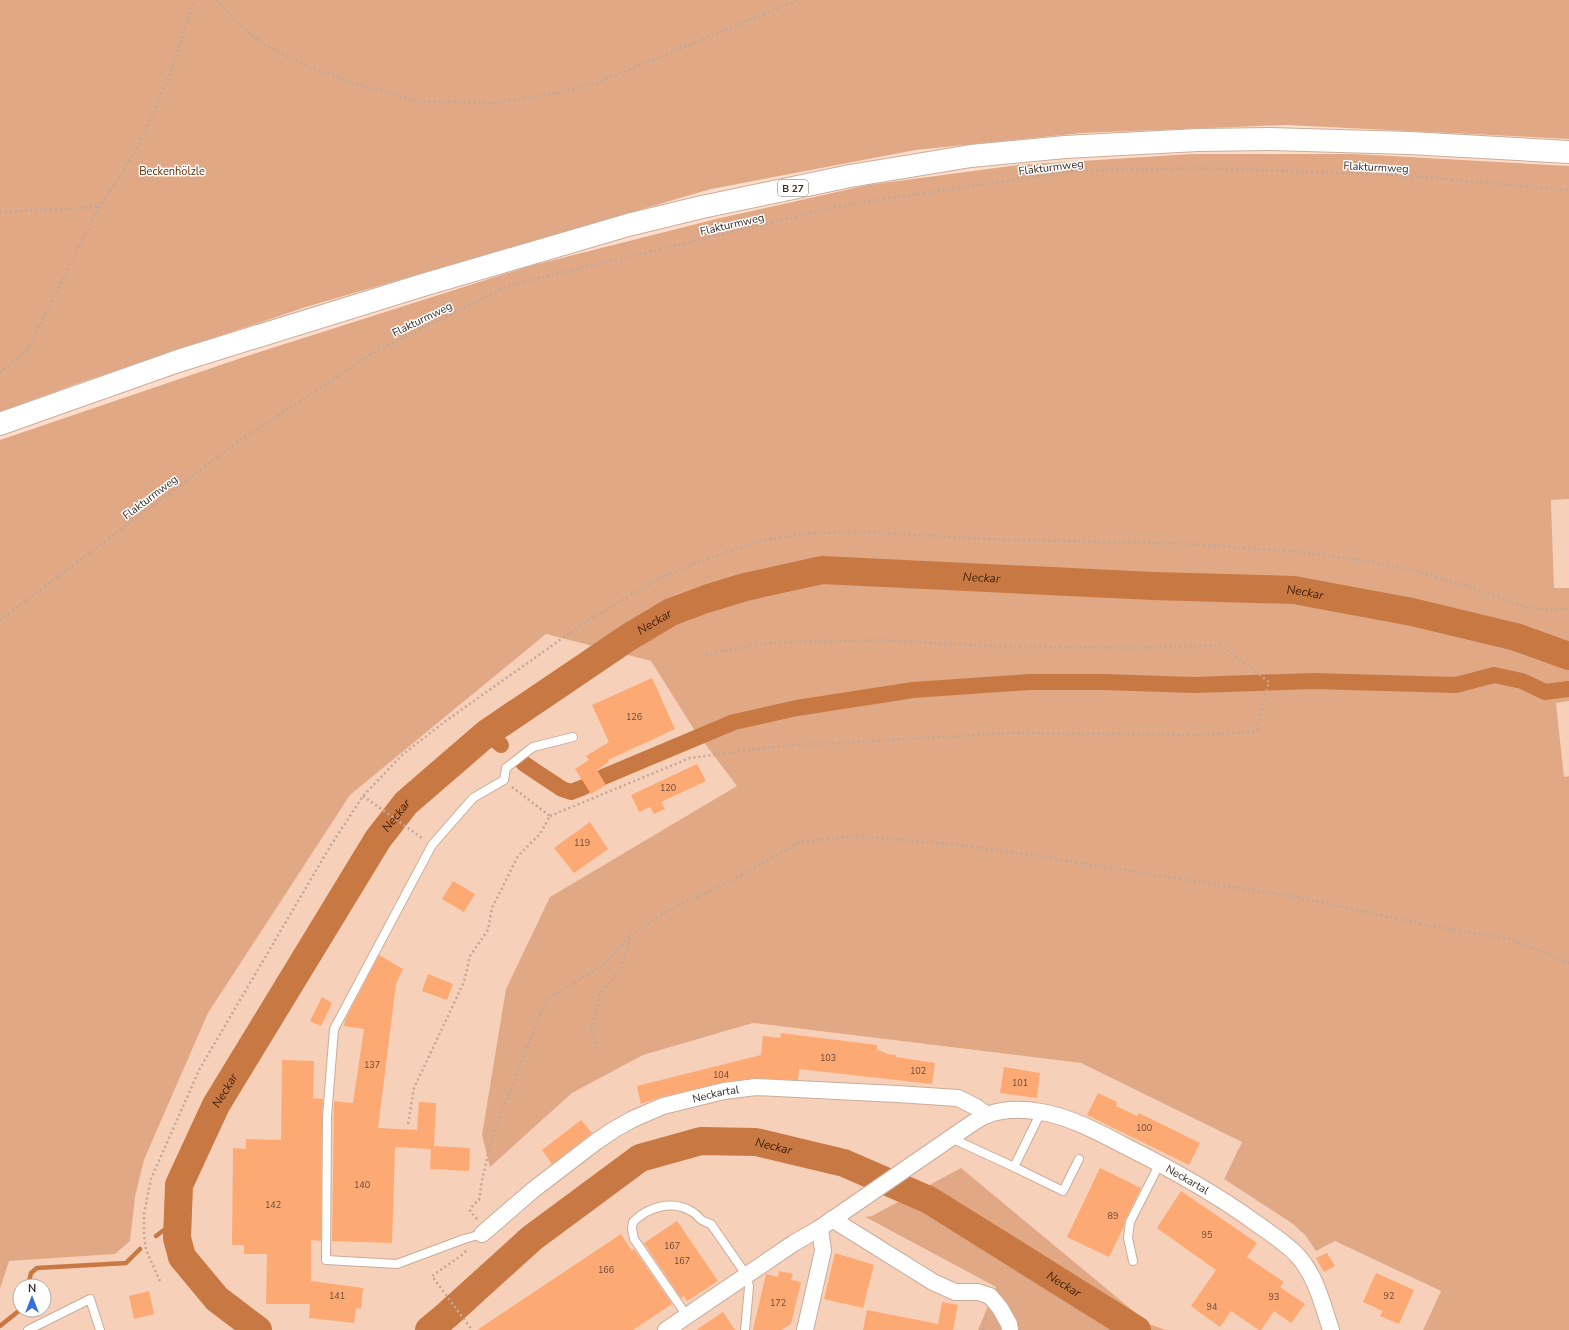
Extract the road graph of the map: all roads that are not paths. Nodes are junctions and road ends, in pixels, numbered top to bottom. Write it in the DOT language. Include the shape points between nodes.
graph roads {
  1 [pos="1569,152"];
  2 [pos="0,424"];
  3 [pos="573,738"];
  4 [pos="1041,1112"];
  5 [pos="987,1115"];
  6 [pos="951,1137"];
  7 [pos="1079,1159"];
  8 [pos="1160,1164"];
  9 [pos="1014,1167"];
  10 [pos="826,1224"];
  11 [pos="485,1232"];
  12 [pos="1133,1261"];
  13 [pos="747,1276"];
  14 [pos="687,1316"];
  15 [pos="28,1330"];
  16 [pos="100,1330"];
  17 [pos="666,1330"];
  18 [pos="745,1330"];
  19 [pos="805,1330"];
  20 [pos="1010,1330"];
  21 [pos="1331,1330"];
  1 -- 2 [label="main road, B 27" via="1409,143 1269,139 1198,140 1064,147 971,156 850,176 628,225 178,361"];
  3 -- 11 [label="lane" via="533,746 506,768 504,780 473,798 432,845 334,1029 326,1116 326,1260 397,1264"];
  4 -- 5 [label="street, Neckartal" via="1023,1110"];
  4 -- 8 [label="street, Neckartal" via="1100,1133"];
  4 -- 9 [label="lane"];
  5 -- 6 [label="street, Neckartal"];
  5 -- 11 [label="street, Neckartal" via="958,1098 756,1087 724,1091 663,1106 615,1129 533,1190"];
  6 -- 9 [label="lane"];
  6 -- 10 [label="street, Neckartal"];
  7 -- 9 [label="lane" via="1063,1191"];
  8 -- 12 [label="lane" via="1130,1222 1128,1238"];
  8 -- 21 [label="street, Neckartal" via="1230,1204 1296,1254 1317,1286"];
  10 -- 13 [label="street, Neckartal"];
  10 -- 19 [label="street" via="823,1251"];
  10 -- 20 [label="street" via="955,1292 978,1292 990,1296 1000,1308"];
  13 -- 14 [label="street, Neckartal"];
  13 -- 14 [label="lane" via="711,1224 701,1221 692,1211 670,1205 659,1206 638,1217 632,1229 634,1239"];
  13 -- 18 [label="lane" via="749,1287"];
  14 -- 17 [label="street, Neckartal"];
  15 -- 16 [label="lane" via="90,1299"];
}
